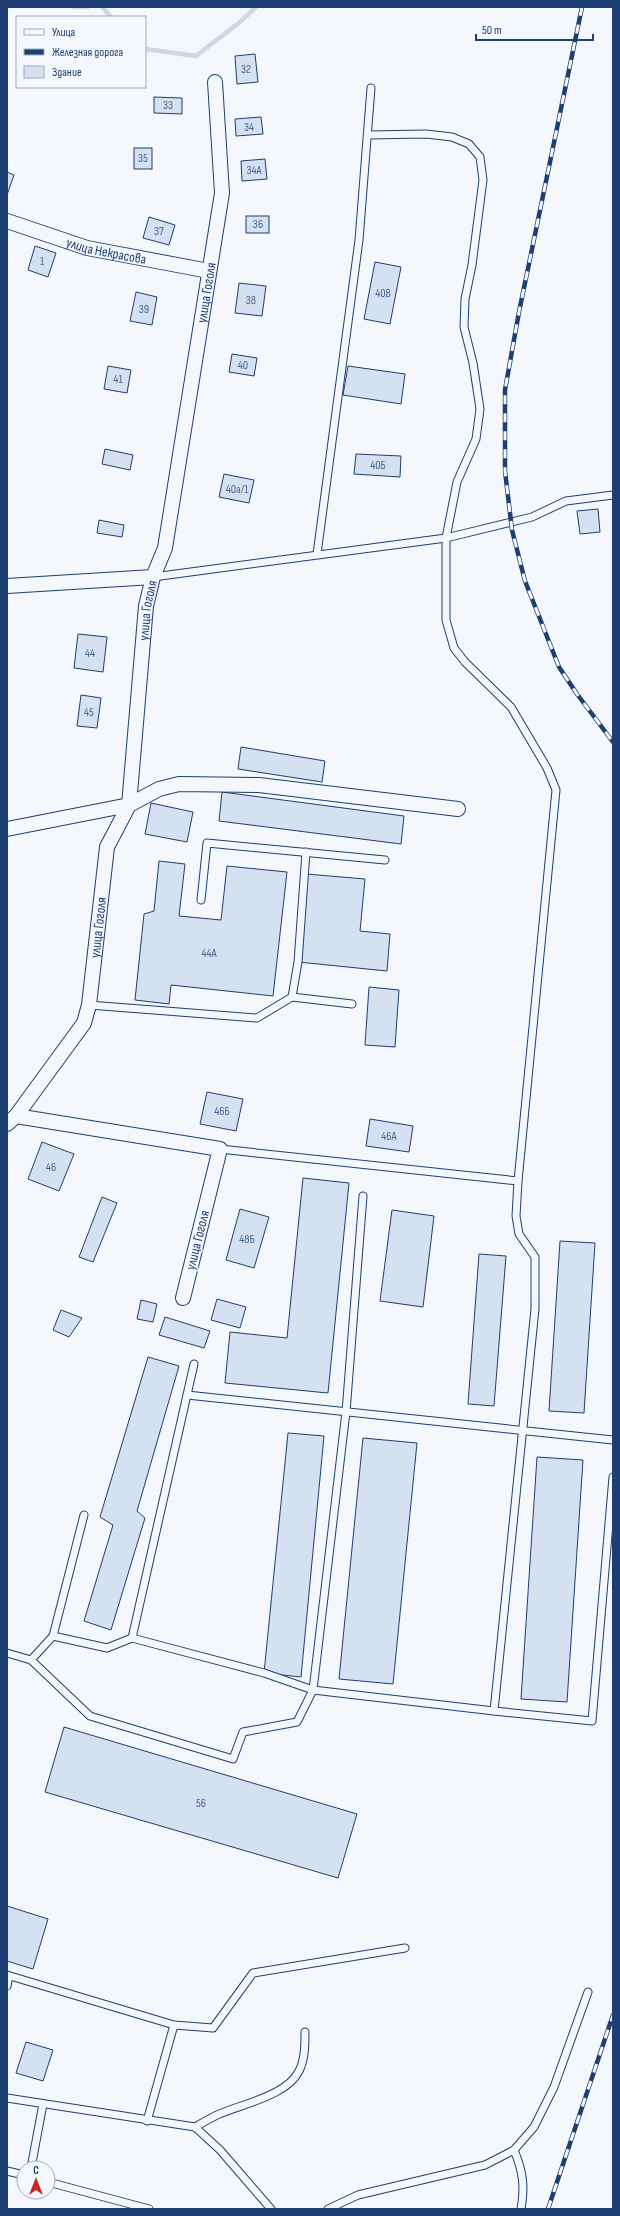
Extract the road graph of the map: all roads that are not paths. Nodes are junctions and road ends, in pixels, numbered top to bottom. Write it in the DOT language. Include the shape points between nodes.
graph roads {
  1 [pos="215,82"];
  2 [pos="371,88"];
  3 [pos="368,135"];
  4 [pos="7,221"];
  5 [pos="209,271"];
  6 [pos="613,495"];
  7 [pos="446,538"];
  8 [pos="317,554"];
  9 [pos="153,577"];
  10 [pos="7,586"];
  11 [pos="129,805"];
  12 [pos="458,809"];
  13 [pos="7,829"];
  14 [pos="306,852"];
  15 [pos="385,860"];
  16 [pos="201,900"];
  17 [pos="292,997"];
  18 [pos="352,1004"];
  19 [pos="89,1005"];
  20 [pos="11,1120"];
  21 [pos="220,1149"];
  22 [pos="518,1181"];
  23 [pos="364,1196"];
  24 [pos="183,1298"];
  25 [pos="194,1364"];
  26 [pos="187,1395"];
  27 [pos="346,1412"];
  28 [pos="522,1431"];
  29 [pos="613,1440"];
  30 [pos="613,1477"];
  31 [pos="84,1515"];
  32 [pos="53,1636"];
  33 [pos="132,1638"];
  34 [pos="7,1653"];
  35 [pos="32,1660"];
  36 [pos="313,1690"];
  37 [pos="494,1711"];
  38 [pos="405,1948"];
  39 [pos="8,1975"];
  40 [pos="7,1986"];
  41 [pos="588,1992"];
  42 [pos="174,2025"];
  43 [pos="305,2032"];
  44 [pos="7,2098"];
  45 [pos="43,2104"];
  46 [pos="147,2121"];
  47 [pos="195,2127"];
  48 [pos="514,2150"];
  49 [pos="32,2160"];
  50 [pos="56,2184"];
  51 [pos="149,2209"];
  52 [pos="270,2209"];
  53 [pos="328,2209"];
  54 [pos="521,2209"];
  1 -- 5 [label="street, улица Гоголя" via="222,193"];
  2 -- 3 [label="lane"];
  3 -- 7 [label="lane" via="426,134 452,137 469,144 480,157 483,180 465,299 464,328 473,362 480,409 476,439 457,482"];
  3 -- 8 [label="lane" via="359,240"];
  4 -- 5 [label="street, улица Некрасова" via="87,248"];
  5 -- 9 [label="street, улица Гоголя" via="165,548"];
  6 -- 7 [label="lane" via="566,501 532,517"];
  7 -- 8 [label="lane"];
  7 -- 22 [label="lane" via="446,620 454,648 478,676 511,707 547,768 556,790"];
  8 -- 9 [label="lane"];
  9 -- 10 [label="street"];
  9 -- 11 [label="street, улица Гоголя" via="146,606"];
  11 -- 12 [label="street" via="159,788 179,784 252,784"];
  11 -- 13 [label="street"];
  11 -- 19 [label="street, улица Гоголя" via="107,847"];
  14 -- 15 [label="lane"];
  14 -- 16 [label="lane" via="206,843"];
  14 -- 17 [label="lane" via="298,962"];
  17 -- 18 [label="lane"];
  17 -- 19 [label="lane" via="257,1018"];
  19 -- 20 [label="street, улица Гоголя" via="84,1023"];
  20 -- 21 [label="street, улица Гоголя"];
  21 -- 22 [label="lane"];
  21 -- 24 [label="street, улица Гоголя"];
  22 -- 28 [label="lane" via="516,1216 519,1234 535,1257 536,1270 535,1309"];
  23 -- 27 [label="lane"];
  25 -- 26 [label="lane"];
  26 -- 27 [label="lane"];
  26 -- 33 [label="lane"];
  27 -- 28 [label="lane"];
  27 -- 36 [label="lane"];
  28 -- 29 [label="lane"];
  28 -- 37 [label="lane"];
  30 -- 37 [label="lane" via="592,1721"];
  31 -- 32 [label="lane"];
  32 -- 33 [label="lane" via="107,1648"];
  32 -- 35 [label="lane"];
  33 -- 36 [label="lane"];
  34 -- 35 [label="lane"];
  35 -- 36 [label="lane" via="90,1716 233,1759 243,1732 297,1722"];
  36 -- 37 [label="lane"];
  38 -- 42 [label="lane" via="253,1973 213,2028"];
  39 -- 40 [label="lane"];
  39 -- 42 [label="lane"];
  41 -- 48 [label="lane" via="554,2087 534,2127"];
  42 -- 46 [label="lane"];
  43 -- 47 [label="lane" via="300,2071 290,2084"];
  44 -- 45 [label="lane"];
  45 -- 46 [label="lane"];
  45 -- 49 [label="lane"];
  46 -- 47 [label="lane"];
  47 -- 52 [label="lane" via="220,2150"];
  48 -- 53 [label="lane" via="484,2165 358,2195"];
  48 -- 54 [label="lane" via="522,2168 524,2186"];
  50 -- 51 [label="lane"];
}
